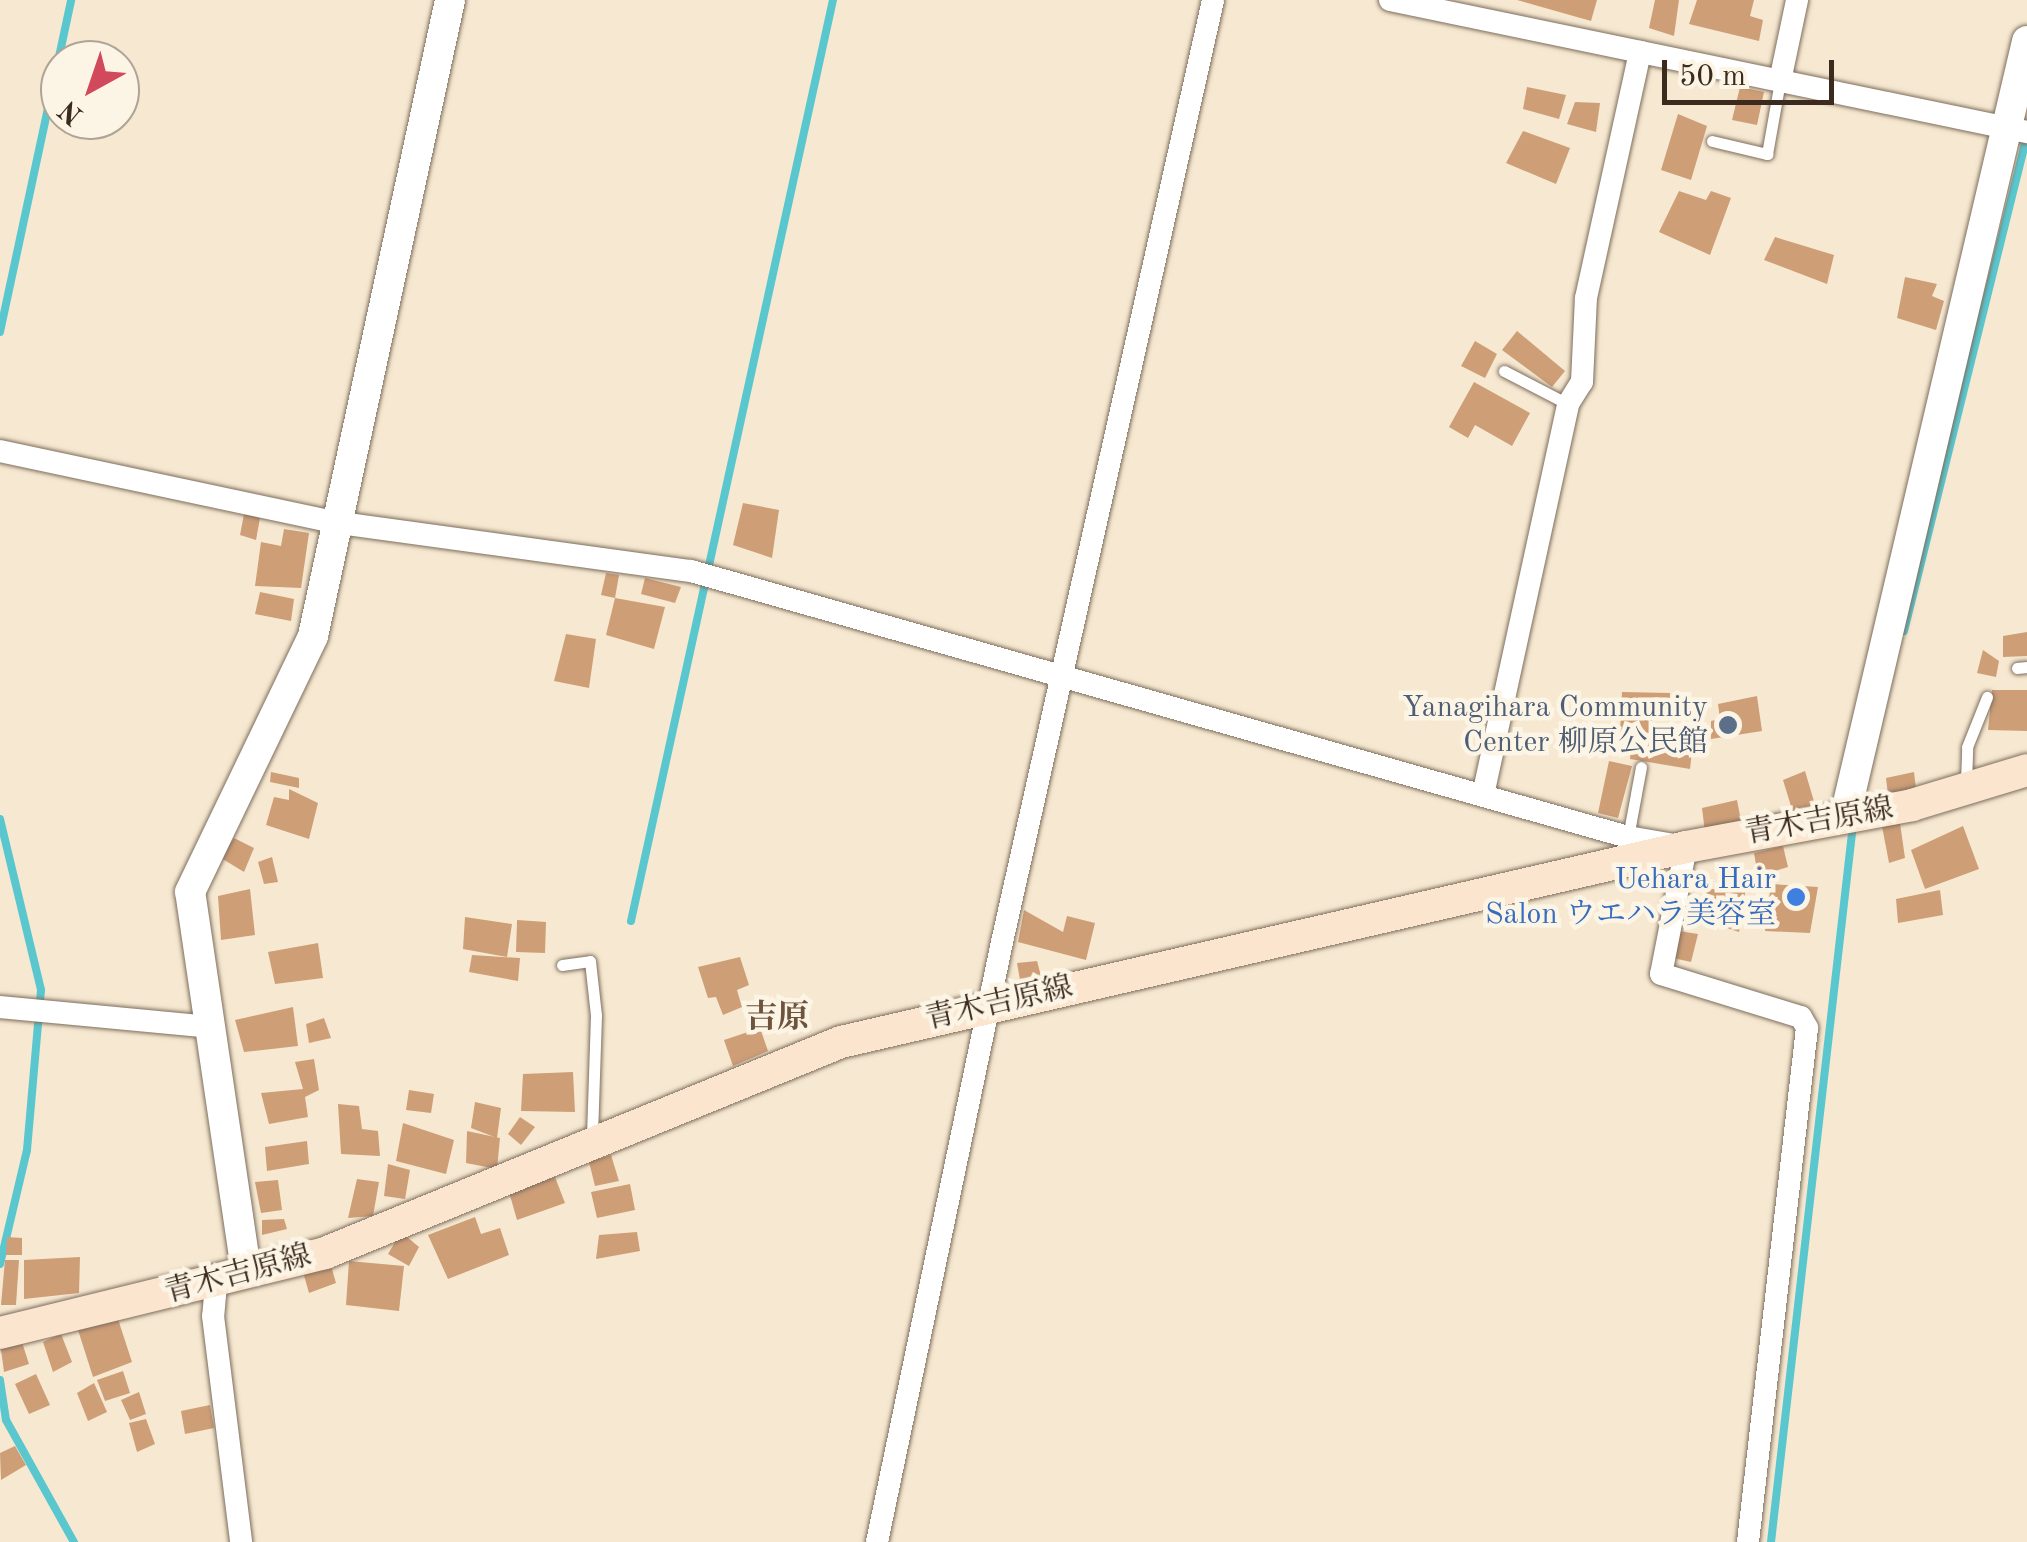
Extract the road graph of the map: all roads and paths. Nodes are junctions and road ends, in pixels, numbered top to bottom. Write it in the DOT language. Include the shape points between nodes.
graph roads {
  1 [pos="450,0"];
  2 [pos="1213,0"];
  3 [pos="1390,0"];
  4 [pos="1796,0"];
  5 [pos="2027,41"];
  6 [pos="1640,52"];
  7 [pos="1780,81"];
  8 [pos="2016,130"];
  9 [pos="1712,141"];
  10 [pos="1504,371"];
  11 [pos="1568,404"];
  12 [pos="0,451"];
  13 [pos="340,522"];
  14 [pos="1063,676"];
  15 [pos="1986,697"];
  16 [pos="1641,767"];
  17 [pos="2027,770"];
  18 [pos="1966,792"];
  19 [pos="1482,795"];
  20 [pos="1845,816"];
  21 [pos="1628,838"];
  22 [pos="1686,846"];
  23 [pos="562,965"];
  24 [pos="992,1003"];
  25 [pos="0,1007"];
  26 [pos="212,1028"];
  27 [pos="592,1141"];
  28 [pos="231,1277"];
  29 [pos="0,1333"];
  30 [pos="240,1542"];
  31 [pos="876,1542"];
  32 [pos="1748,1542"];
  1 -- 13 [label="street"];
  2 -- 14 [label="street"];
  3 -- 6 [label="street"];
  4 -- 7 [label="street"];
  5 -- 8 [label="street"];
  6 -- 7 [label="street"];
  6 -- 11 [label="street" via="1586,298 1582,382"];
  7 -- 8 [label="street"];
  7 -- 9 [label="lane" via="1767,154"];
  8 -- 20 [label="street"];
  10 -- 11 [label="lane"];
  11 -- 19 [label="street"];
  12 -- 13 [label="street"];
  13 -- 14 [label="street" via="691,571"];
  13 -- 26 [label="street" via="313,636 190,892"];
  14 -- 19 [label="street"];
  14 -- 24 [label="street"];
  15 -- 18 [label="lane" via="1968,746"];
  16 -- 21 [label="lane"];
  17 -- 18 [label="main road, 青木吉原線"];
  18 -- 20 [label="main road, 青木吉原線"];
  19 -- 21 [label="street"];
  20 -- 22 [label="main road, 青木吉原線"];
  21 -- 22 [label="street"];
  22 -- 24 [label="main road, 青木吉原線" via="1377,922"];
  22 -- 32 [label="street" via="1661,974 1801,1017 1807,1028"];
  23 -- 27 [label="lane" via="590,960 596,1015"];
  24 -- 27 [label="main road, 青木吉原線" via="841,1042"];
  24 -- 31 [label="street"];
  25 -- 26 [label="street"];
  26 -- 28 [label="street"];
  27 -- 28 [label="main road, 青木吉原線" via="325,1253"];
  28 -- 29 [label="main road, 青木吉原線"];
  28 -- 30 [label="street" via="213,1316"];
}
